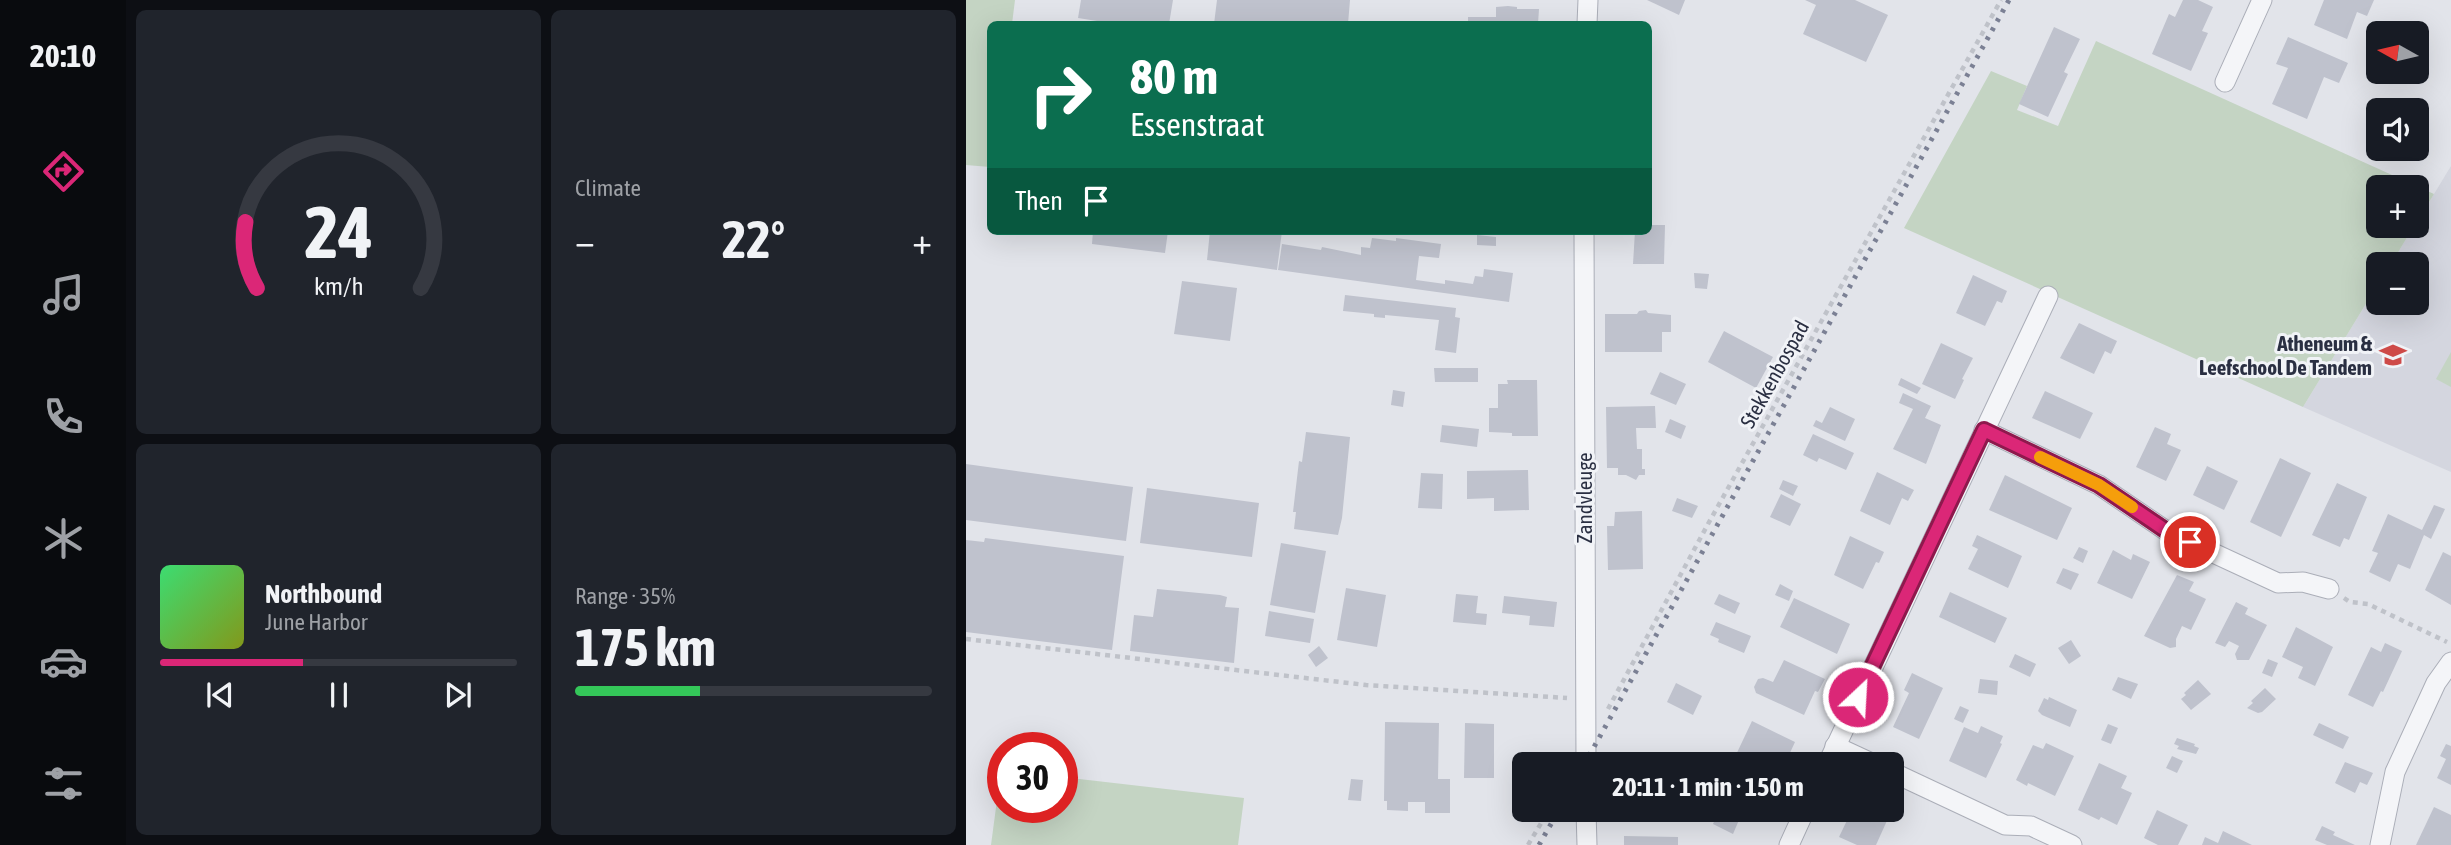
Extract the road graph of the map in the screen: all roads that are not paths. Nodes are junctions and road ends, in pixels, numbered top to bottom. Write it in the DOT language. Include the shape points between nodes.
graph roads {
  1 [pos="1588,0"];
  2 [pos="2262,0"];
  3 [pos="1587,21"];
  4 [pos="2225,82"];
  5 [pos="1584,235"];
  6 [pos="2048,296"];
  7 [pos="1984,430"];
  8 [pos="2329,589"];
  9 [pos="2451,663"];
  10 [pos="1835,746"];
  11 [pos="1586,752"];
  12 [pos="1832,752"];
  13 [pos="1848,752"];
  14 [pos="1904,778"];
  15 [pos="1586,822"];
  16 [pos="1800,822"];
  17 [pos="1587,845"];
  18 [pos="1789,845"];
  19 [pos="2072,845"];
  20 [pos="2380,845"];
  1 -- 3 [label="street"];
  2 -- 4 [label="street"];
  5 -- 11 [label="street, Zandvleuge"];
  6 -- 7 [label="street"];
  7 -- 8 [label="street" via="2099,485 2168,532 2278,583 2303,582"];
  7 -- 10 [label="street"];
  9 -- 20 [label="street" via="2436,682 2395,772"];
  10 -- 12 [label="street"];
  10 -- 13 [label="street"];
  14 -- 19 [label="street" via="2005,825 2031,826"];
  15 -- 17 [label="street"];
  16 -- 18 [label="street"];
}
